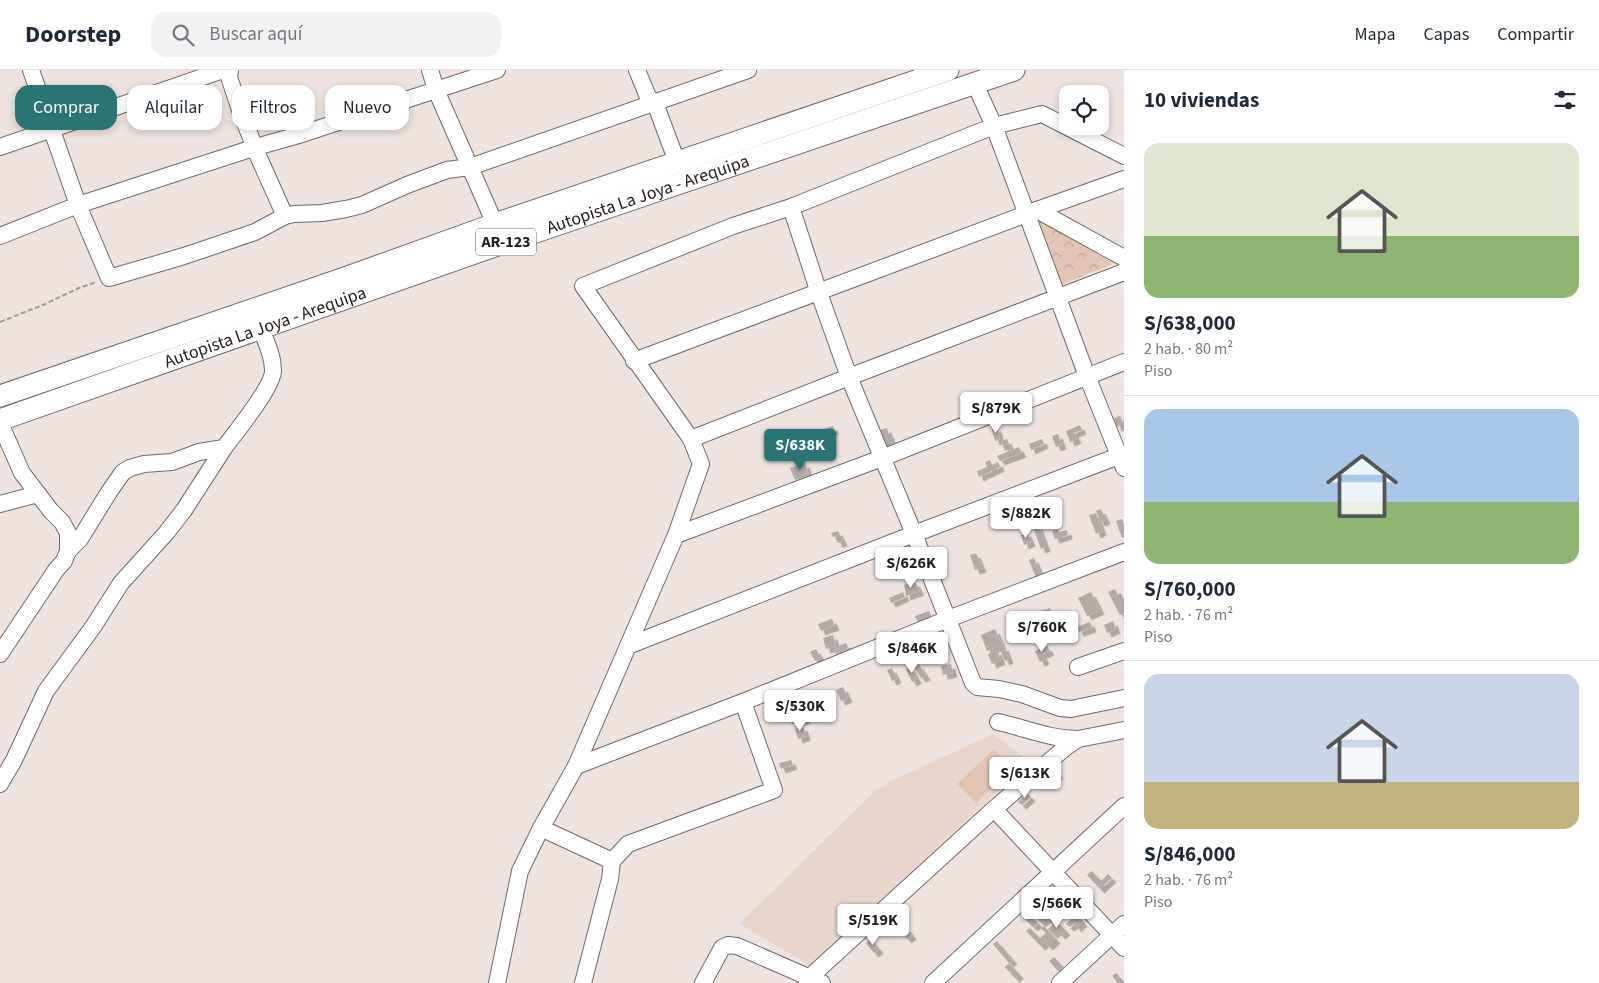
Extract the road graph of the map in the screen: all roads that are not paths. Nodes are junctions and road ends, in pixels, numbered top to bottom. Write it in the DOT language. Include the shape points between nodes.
graph roads {
  1 [pos="31,70"];
  2 [pos="223,70"];
  3 [pos="230,70"];
  4 [pos="430,70"];
  5 [pos="497,70"];
  6 [pos="636,70"];
  7 [pos="748,70"];
  8 [pos="948,70"];
  9 [pos="1014,70"];
  10 [pos="975,84"];
  11 [pos="36,85"];
  12 [pos="436,90"];
  13 [pos="654,103"];
  14 [pos="117,107"];
  15 [pos="994,126"];
  16 [pos="51,130"];
  17 [pos="256,147"];
  18 [pos="0,148"];
  19 [pos="1124,156"];
  20 [pos="677,162"];
  21 [pos="470,167"];
  22 [pos="1124,179"];
  23 [pos="78,205"];
  24 [pos="791,207"];
  25 [pos="1032,212"];
  26 [pos="285,216"];
  27 [pos="495,224"];
  28 [pos="0,236"];
  29 [pos="1124,258"];
  30 [pos="1124,272"];
  31 [pos="819,293"];
  32 [pos="1058,298"];
  33 [pos="261,329"];
  34 [pos="634,361"];
  35 [pos="1124,362"];
  36 [pos="1087,376"];
  37 [pos="849,377"];
  38 [pos="0,396"];
  39 [pos="0,421"];
  40 [pos="691,439"];
  41 [pos="224,448"];
  42 [pos="882,458"];
  43 [pos="1122,460"];
  44 [pos="38,494"];
  45 [pos="0,504"];
  46 [pos="914,534"];
  47 [pos="676,535"];
  48 [pos="68,551"];
  49 [pos="1124,552"];
  50 [pos="948,619"];
  51 [pos="630,645"];
  52 [pos="1124,651"];
  53 [pos="1,655"];
  54 [pos="1078,667"];
  55 [pos="1124,698"];
  56 [pos="743,702"];
  57 [pos="998,722"];
  58 [pos="1124,730"];
  59 [pos="1078,738"];
  60 [pos="576,766"];
  61 [pos="0,784"];
  62 [pos="1124,806"];
  63 [pos="994,809"];
  64 [pos="541,828"];
  65 [pos="612,861"];
  66 [pos="1053,872"];
  67 [pos="1118,930"];
  68 [pos="1124,948"];
  69 [pos="813,981"];
  70 [pos="497,983"];
  71 [pos="583,983"];
  72 [pos="703,983"];
  73 [pos="933,983"];
  74 [pos="1060,983"];
  1 -- 11 [label="street"];
  2 -- 14 [label="street"];
  3 -- 17 [label="street" via="229,77"];
  4 -- 12 [label="street"];
  5 -- 12 [label="street"];
  6 -- 13 [label="street"];
  7 -- 13 [label="street"];
  8 -- 20 [label="main road, Autopista La Joya - Arequipa / AR-123"];
  9 -- 10 [label="main road, Autopista La Joya - Arequipa / AR-123"];
  10 -- 15 [label="street"];
  10 -- 33 [label="main road, Autopista La Joya - Arequipa / AR-123" via="515,239"];
  12 -- 17 [label="street"];
  12 -- 21 [label="street"];
  13 -- 20 [label="street"];
  13 -- 21 [label="street"];
  15 -- 19 [label="street" via="1042,114"];
  15 -- 24 [label="street"];
  15 -- 25 [label="street"];
  16 -- 18 [label="street"];
  16 -- 23 [label="street"];
  17 -- 23 [label="street"];
  17 -- 26 [label="street"];
  20 -- 27 [label="main road, Autopista La Joya - Arequipa / AR-123"];
  21 -- 26 [label="street" via="438,173 362,205"];
  21 -- 27 [label="street"];
  22 -- 25 [label="street"];
  23 -- 26 [label="street" via="109,278 255,232"];
  23 -- 28 [label="street"];
  24 -- 31 [label="street"];
  24 -- 34 [label="street" via="733,226 583,286"];
  25 -- 29 [label="street"];
  25 -- 31 [label="street"];
  25 -- 32 [label="street"];
  27 -- 38 [label="main road, Autopista La Joya - Arequipa / AR-123"];
  30 -- 32 [label="street"];
  31 -- 34 [label="street"];
  31 -- 37 [label="street"];
  32 -- 36 [label="street"];
  32 -- 37 [label="street"];
  33 -- 39 [label="main road, Autopista La Joya - Arequipa / AR-123"];
  33 -- 41 [label="street" via="271,353 272,379"];
  34 -- 40 [label="street"];
  35 -- 36 [label="street"];
  36 -- 42 [label="street"];
  36 -- 43 [label="street"];
  37 -- 40 [label="street"];
  37 -- 42 [label="street"];
  39 -- 44 [label="street" via="22,473"];
  40 -- 47 [label="street" via="700,464"];
  41 -- 48 [label="street" via="199,452 172,462 144,464 123,472 80,539"];
  41 -- 61 [label="street" via="168,532 121,583 46,691"];
  42 -- 46 [label="street"];
  42 -- 47 [label="street"];
  43 -- 46 [label="street"];
  44 -- 45 [label="street"];
  44 -- 48 [label="street" via="66,527"];
  46 -- 50 [label="street"];
  46 -- 51 [label="street"];
  47 -- 51 [label="street"];
  48 -- 53 [label="street"];
  49 -- 50 [label="street"];
  50 -- 55 [label="street" via="977,687 1012,691 1066,709"];
  50 -- 56 [label="street"];
  51 -- 60 [label="street"];
  52 -- 54 [label="street"];
  56 -- 60 [label="street"];
  56 -- 65 [label="street" via="774,790 628,844"];
  57 -- 59 [label="street" via="1050,737"];
  58 -- 59 [label="street"];
  59 -- 63 [label="street"];
  60 -- 64 [label="street"];
  62 -- 66 [label="street"];
  63 -- 66 [label="street"];
  63 -- 69 [label="street"];
  64 -- 65 [label="street"];
  64 -- 70 [label="street" via="520,871"];
  65 -- 71 [label="street"];
  66 -- 67 [label="street"];
  66 -- 73 [label="street"];
  67 -- 68 [label="street"];
  67 -- 74 [label="street"];
  69 -- 72 [label="street" via="737,946 728,945 722,948"];
}
